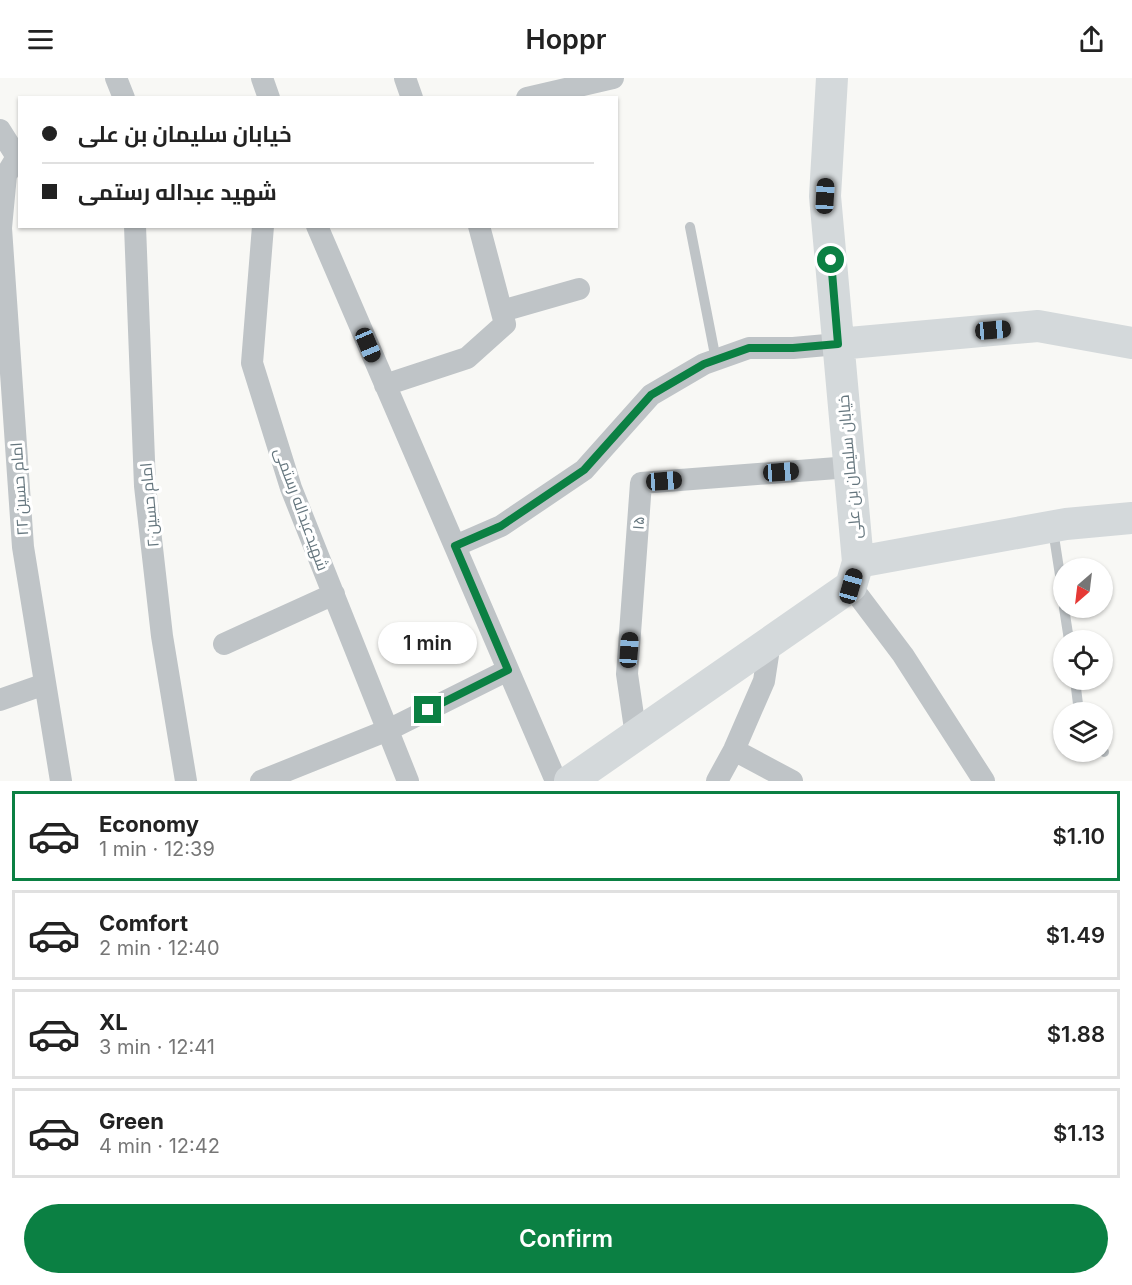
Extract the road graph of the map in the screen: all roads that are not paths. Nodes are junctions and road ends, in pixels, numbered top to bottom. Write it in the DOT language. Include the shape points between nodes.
graph roads {
  1 [pos="116,78"];
  2 [pos="262,78"];
  3 [pos="405,78"];
  4 [pos="527,78"];
  5 [pos="613,78"];
  6 [pos="832,78"];
  7 [pos="123,96"];
  8 [pos="268,96"];
  9 [pos="411,96"];
  10 [pos="529,96"];
  11 [pos="533,96"];
  12 [pos="0,130"];
  13 [pos="12,159"];
  14 [pos="690,227"];
  15 [pos="135,228"];
  16 [pos="263,228"];
  17 [pos="318,228"];
  18 [pos="480,228"];
  19 [pos="579,289"];
  20 [pos="502,311"];
  21 [pos="1132,343"];
  22 [pos="838,344"];
  23 [pos="716,360"];
  24 [pos="385,385"];
  25 [pos="850,467"];
  26 [pos="1132,518"];
  27 [pos="1053,527"];
  28 [pos="455,546"];
  29 [pos="1058,558"];
  30 [pos="854,574"];
  31 [pos="334,594"];
  32 [pos="770,642"];
  33 [pos="224,645"];
  34 [pos="508,670"];
  35 [pos="45,684"];
  36 [pos="0,700"];
  37 [pos="388,730"];
  38 [pos="636,736"];
  39 [pos="734,750"];
  40 [pos="61,781"];
  41 [pos="186,781"];
  42 [pos="261,781"];
  43 [pos="408,781"];
  44 [pos="556,781"];
  45 [pos="570,781"];
  46 [pos="717,781"];
  47 [pos="792,781"];
  48 [pos="984,781"];
  1 -- 7 [label="street"];
  2 -- 8 [label="street"];
  3 -- 9 [label="street"];
  4 -- 10 [label="street"];
  5 -- 11 [label="street"];
  6 -- 22 [label="street, خیابان سلیمان بن علی" via="825,196"];
  12 -- 13 [label="street, امام حسین ۲۲"];
  13 -- 35 [label="street, امام حسین ۲۲" via="6,175 1,228 23,547"];
  14 -- 23 [label="lane"];
  15 -- 41 [label="street, امام حسین۲۰" via="146,486 162,636"];
  16 -- 31 [label="street, شهیدعبداله رستمی" via="252,363 291,488"];
  17 -- 24 [label="street"];
  18 -- 20 [label="street"];
  19 -- 20 [label="street"];
  20 -- 24 [label="street" via="505,324 467,357"];
  21 -- 22 [label="street" via="1038,327"];
  22 -- 23 [label="street" via="749,348"];
  22 -- 25 [label="street, خیابان سلیمان بن علی"];
  23 -- 28 [label="street" via="651,395 584,470 501,526"];
  24 -- 28 [label="street"];
  25 -- 30 [label="street, خیابان سلیمان بن علی"];
  25 -- 38 [label="street, ۱۵" via="641,483 627,674"];
  26 -- 27 [label="street"];
  27 -- 29 [label="lane"];
  27 -- 30 [label="street"];
  28 -- 34 [label="street"];
  30 -- 32 [label="street"];
  30 -- 48 [label="street"];
  31 -- 33 [label="street"];
  31 -- 37 [label="street, شهیدعبداله رستمی"];
  32 -- 38 [label="street"];
  32 -- 39 [label="street" via="764,681"];
  34 -- 37 [label="street"];
  34 -- 44 [label="street"];
  35 -- 36 [label="street"];
  35 -- 40 [label="street, امام حسین ۲۲"];
  37 -- 42 [label="street"];
  37 -- 43 [label="street, شهیدعبداله رستمی"];
  38 -- 45 [label="street"];
  39 -- 46 [label="street"];
  39 -- 47 [label="street"];
}
